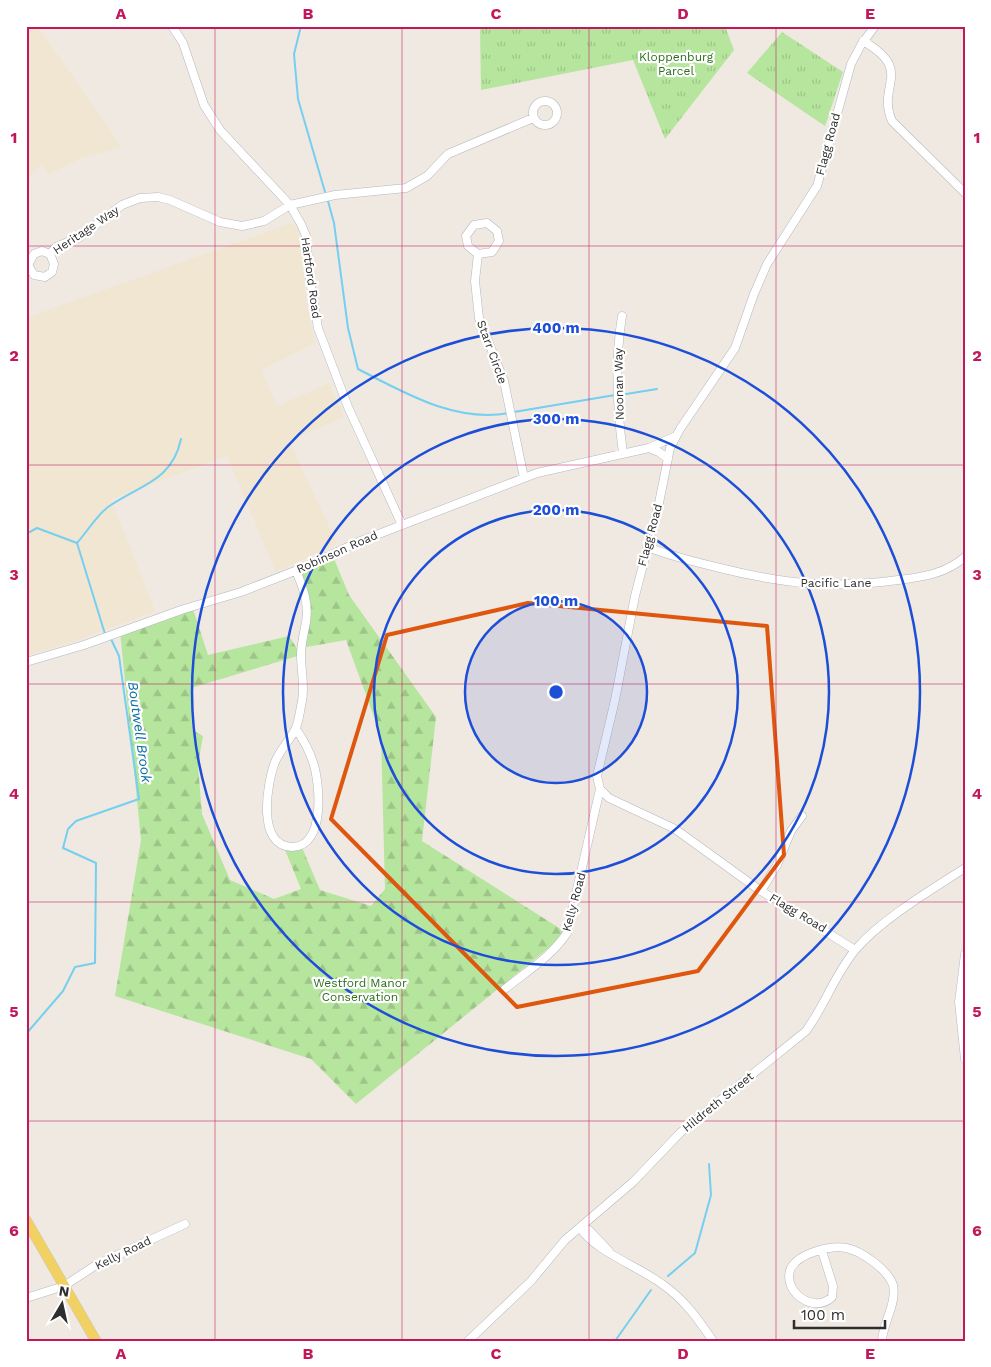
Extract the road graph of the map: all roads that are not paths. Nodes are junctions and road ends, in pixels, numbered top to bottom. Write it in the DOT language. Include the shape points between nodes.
graph roads {
  1 [pos="172,26"];
  2 [pos="875,26"];
  3 [pos="863,41"];
  4 [pos="533,118"];
  5 [pos="965,193"];
  6 [pos="290,205"];
  7 [pos="50,254"];
  8 [pos="478,254"];
  9 [pos="622,316"];
  10 [pos="676,436"];
  11 [pos="648,448"];
  12 [pos="624,453"];
  13 [pos="668,459"];
  14 [pos="524,478"];
  15 [pos="402,525"];
  16 [pos="647,547"];
  17 [pos="965,557"];
  18 [pos="296,571"];
  19 [pos="26,662"];
  20 [pos="296,729"];
  21 [pos="600,789"];
  22 [pos="802,816"];
  23 [pos="965,868"];
  24 [pos="761,891"];
  25 [pos="855,950"];
  26 [pos="965,954"];
  27 [pos="505,989"];
  28 [pos="965,1059"];
  29 [pos="26,1220"];
  30 [pos="185,1224"];
  31 [pos="580,1227"];
  32 [pos="822,1251"];
  33 [pos="64,1286"];
  34 [pos="26,1298"];
  35 [pos="96,1341"];
  36 [pos="468,1341"];
  37 [pos="713,1341"];
  38 [pos="882,1341"];
  1 -- 6 [label="street, Hartford Road" via="183,43 204,105 220,130"];
  2 -- 3 [label="street, Flagg Road"];
  3 -- 5 [label="street" via="882,53 889,64 892,76 888,108 892,120"];
  3 -- 10 [label="street, Flagg Road" via="851,64 817,186 767,264 735,348"];
  4 -- 6 [label="street, Heritage Way" via="448,154 427,176 406,188 335,195"];
  6 -- 7 [label="street, Heritage Way" via="264,220 242,226 220,222 170,200 140,198 122,205 80,237 56,247"];
  6 -- 15 [label="street, Hartford Road" via="306,236 315,314 324,346"];
  8 -- 8 [label="street" via="488,254 498,244 497,231 487,222 477,223 467,232 468,246"];
  8 -- 14 [label="street, Starr Circle" via="475,280 479,319 504,381"];
  9 -- 12 [label="street, Noonan Way" via="619,395"];
  10 -- 11 [label="street, Robinson Road"];
  10 -- 13 [label="street, Flagg Road"];
  11 -- 12 [label="street, Robinson Road"];
  11 -- 13 [label="street"];
  12 -- 14 [label="street, Robinson Road" via="552,468"];
  13 -- 16 [label="street, Flagg Road"];
  14 -- 15 [label="street, Robinson Road"];
  15 -- 18 [label="street, Robinson Road"];
  16 -- 17 [label="street, Pacific Lane" via="670,556 769,580 812,586 865,585 932,576 955,566"];
  16 -- 21 [label="street, Flagg Road" via="616,700 598,765"];
  18 -- 19 [label="street, Robinson Road"];
  18 -- 20 [label="street" via="304,592 307,614 301,648 303,694"];
  20 -- 20 [label="street" via="314,763 318,806 311,836 305,843 292,847 283,845 273,836 267,807 276,761"];
  21 -- 24 [label="street, Flagg Road" via="609,798 680,832"];
  21 -- 27 [label="street, Kelly Road" via="568,933 536,966"];
  22 -- 24 [label="street"];
  23 -- 25 [label="street, Hildreth Street" via="880,927"];
  24 -- 25 [label="street, Flagg Road"];
  25 -- 31 [label="street, Hildreth Street" via="835,978 806,1031 701,1114 633,1182"];
  26 -- 28 [label="street" via="959,1002"];
  29 -- 33 [label="main road"];
  30 -- 33 [label="street, Kelly Road" via="96,1265"];
  31 -- 36 [label="street, Hildreth Street" via="531,1281"];
  31 -- 37 [label="street" via="584,1235 675,1294"];
  32 -- 32 [label="street" via="800,1258 790,1275 790,1285 796,1293 817,1305 828,1300 834,1291"];
  32 -- 38 [label="street" via="853,1250 889,1278 893,1297"];
  33 -- 34 [label="street, Kelly Road"];
  33 -- 35 [label="main road"];
}
